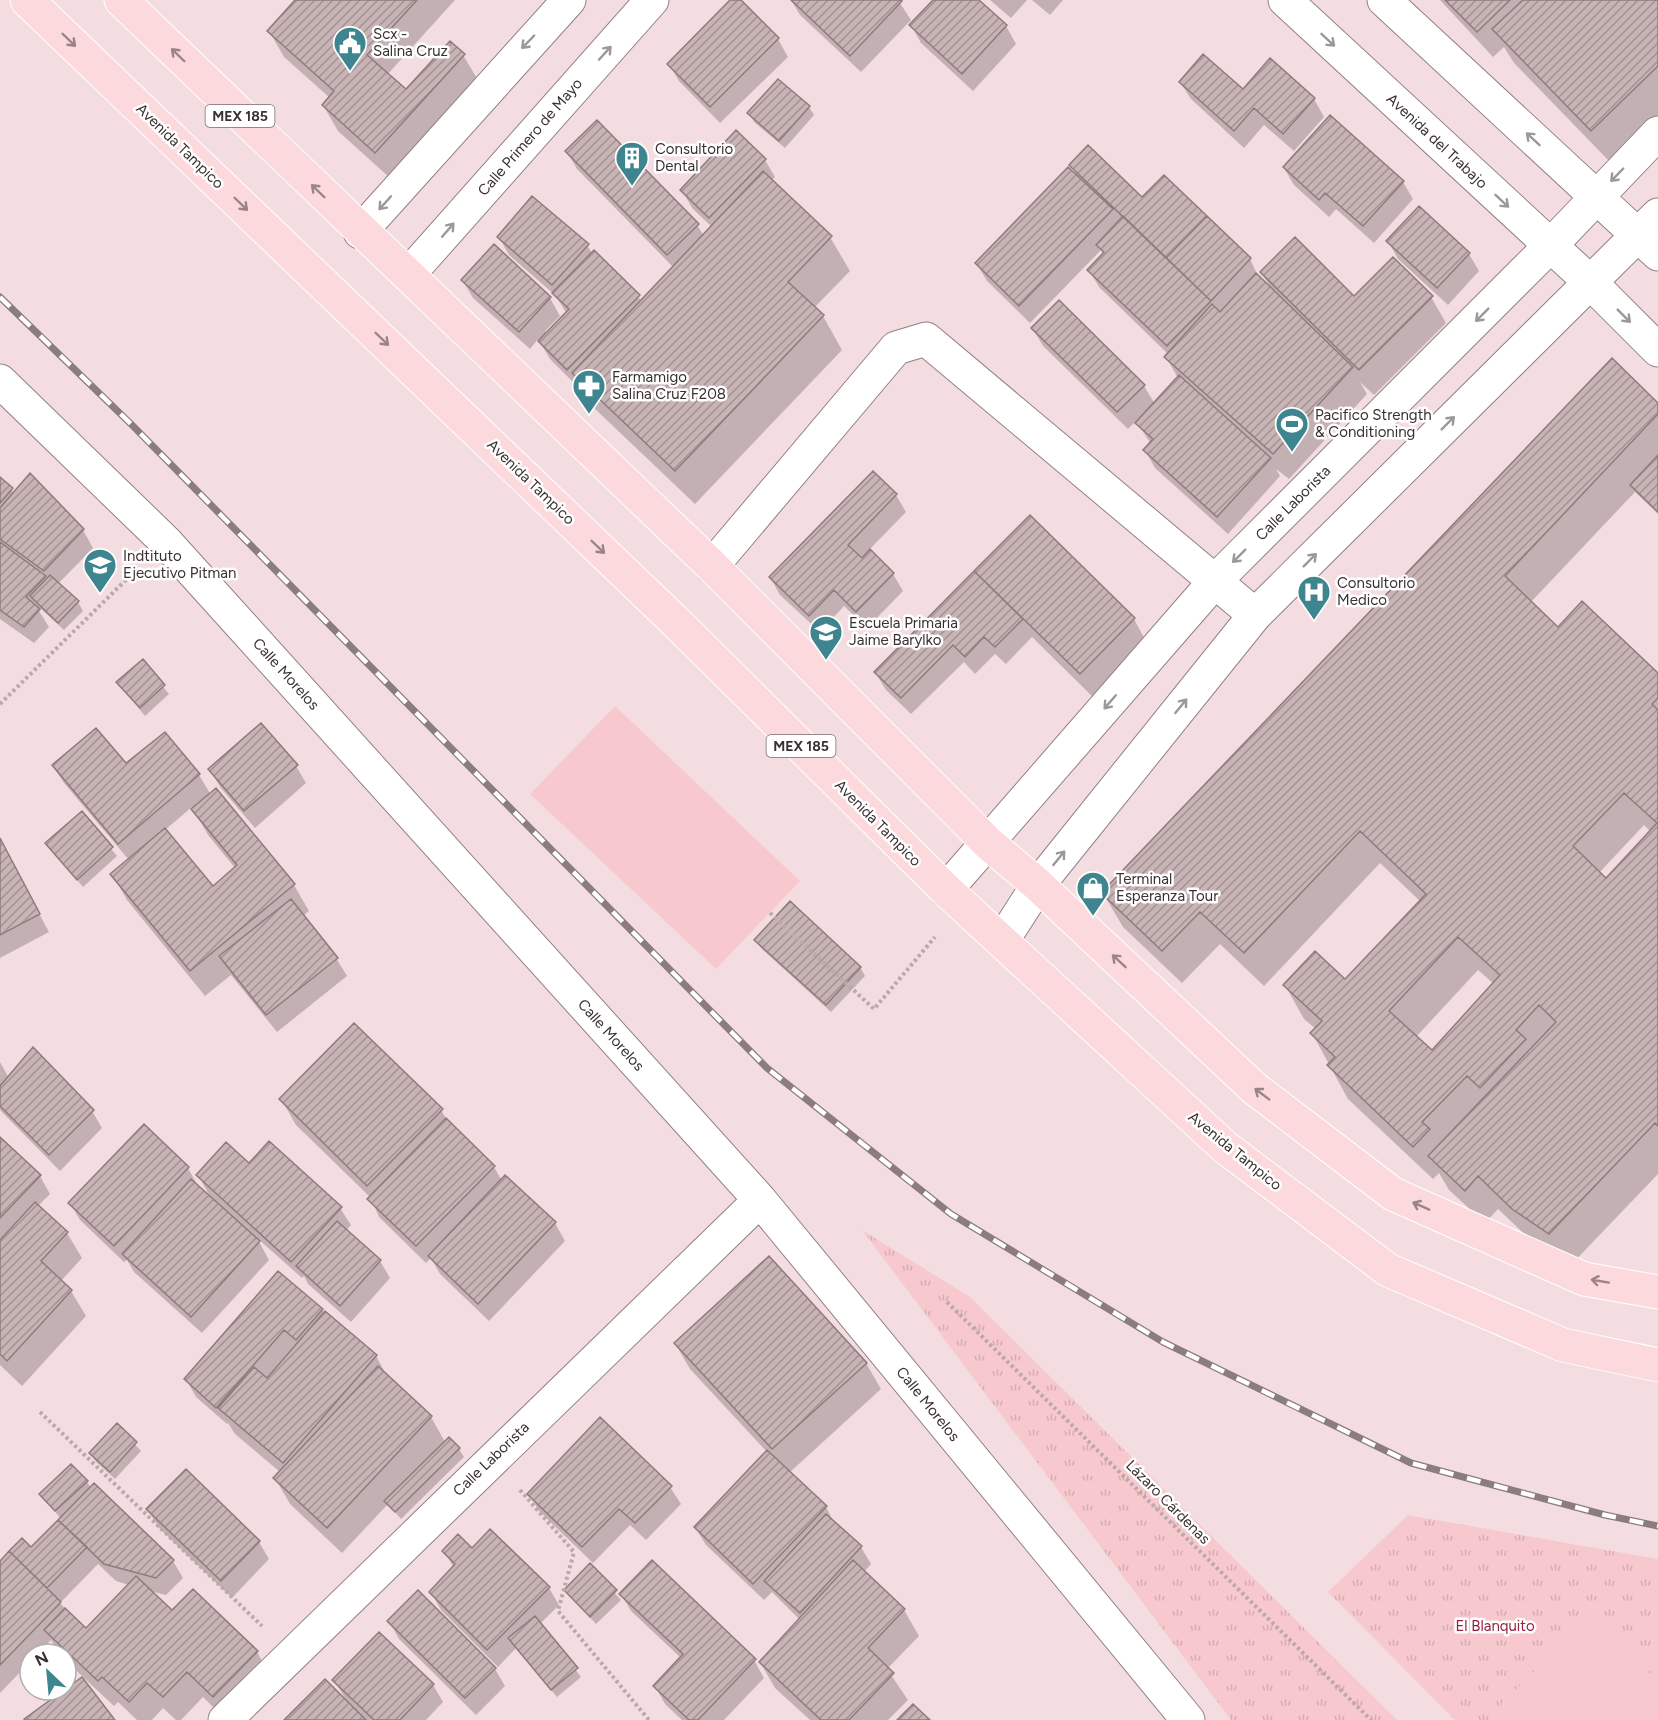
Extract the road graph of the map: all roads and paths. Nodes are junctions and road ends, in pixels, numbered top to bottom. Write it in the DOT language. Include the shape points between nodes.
graph roads {
  1 [pos="27,0"];
  2 [pos="121,0"];
  3 [pos="569,0"];
  4 [pos="652,0"];
  5 [pos="1285,0"];
  6 [pos="1384,0"];
  7 [pos="1658,133"];
  8 [pos="1595,198"];
  9 [pos="360,232"];
  10 [pos="1652,234"];
  11 [pos="1550,246"];
  12 [pos="409,274"];
  13 [pos="1590,282"];
  14 [pos="1658,350"];
  15 [pos="0,381"];
  16 [pos="166,542"];
  17 [pos="712,566"];
  18 [pos="1216,580"];
  19 [pos="1255,615"];
  20 [pos="0,704"];
  21 [pos="988,843"];
  22 [pos="1038,885"];
  23 [pos="946,890"];
  24 [pos="770,913"];
  25 [pos="1002,941"];
  26 [pos="931,942"];
  27 [pos="760,1200"];
  28 [pos="1658,1292"];
  29 [pos="947,1302"];
  30 [pos="1658,1365"];
  31 [pos="40,1412"];
  32 [pos="492,1458"];
  33 [pos="292,1655"];
  34 [pos="225,1720"];
  35 [pos="649,1720"];
  36 [pos="1188,1720"];
  37 [pos="1371,1720"];
  1 -- 23 [label="main road, Avenida Tampico / MEX 185, one-way" via="671,618"];
  9 -- 2 [label="main road, MEX 185, one-way"];
  3 -- 9 [label="street, one-way"];
  12 -- 4 [label="street, Calle Primero de Mayo, one-way"];
  5 -- 11 [label="street, Avenida del Trabajo, one-way"];
  8 -- 6 [label="street, one-way"];
  7 -- 8 [label="street, Calle Laborista, one-way"];
  8 -- 10 [label="street"];
  8 -- 11 [label="street, Calle Laborista"];
  9 -- 12 [label="main road, MEX 185"];
  10 -- 13 [label="street"];
  11 -- 13 [label="street, Avenida del Trabajo"];
  11 -- 18 [label="street, Calle Laborista, one-way"];
  12 -- 17 [label="main road, MEX 185"];
  13 -- 14 [label="street, Avenida del Trabajo, one-way"];
  19 -- 13 [label="street, one-way"];
  15 -- 16 [label="street, Calle Morelos"];
  16 -- 20 [label="path"];
  16 -- 27 [label="street, Calle Morelos"];
  17 -- 18 [label="street" via="896,348 926,339"];
  17 -- 21 [label="main road, MEX 185"];
  18 -- 19 [label="street"];
  18 -- 21 [label="street, Calle Laborista, one-way"];
  22 -- 19 [label="street, one-way"];
  21 -- 22 [label="main road, MEX 185"];
  21 -- 23 [label="street, Calle Laborista"];
  22 -- 25 [label="street"];
  28 -- 22 [label="main road, MEX 185, one-way" via="1584,1279 1393,1194 1254,1088"];
  23 -- 25 [label="main road, Avenida Tampico / MEX 185"];
  24 -- 26 [label="path" via="874,1009"];
  25 -- 30 [label="main road, Avenida Tampico / MEX 185" via="1226,1148 1388,1270 1563,1345"];
  27 -- 32 [label="street, Calle Laborista"];
  27 -- 36 [label="street, Calle Morelos"];
  29 -- 37 [label="path, Lázaro Cárdenas"];
  31 -- 33 [label="path"];
  32 -- 33 [label="street, Calle Laborista"];
  32 -- 35 [label="path" via="574,1552 558,1611"];
  33 -- 34 [label="street, Calle Laborista"];
}
